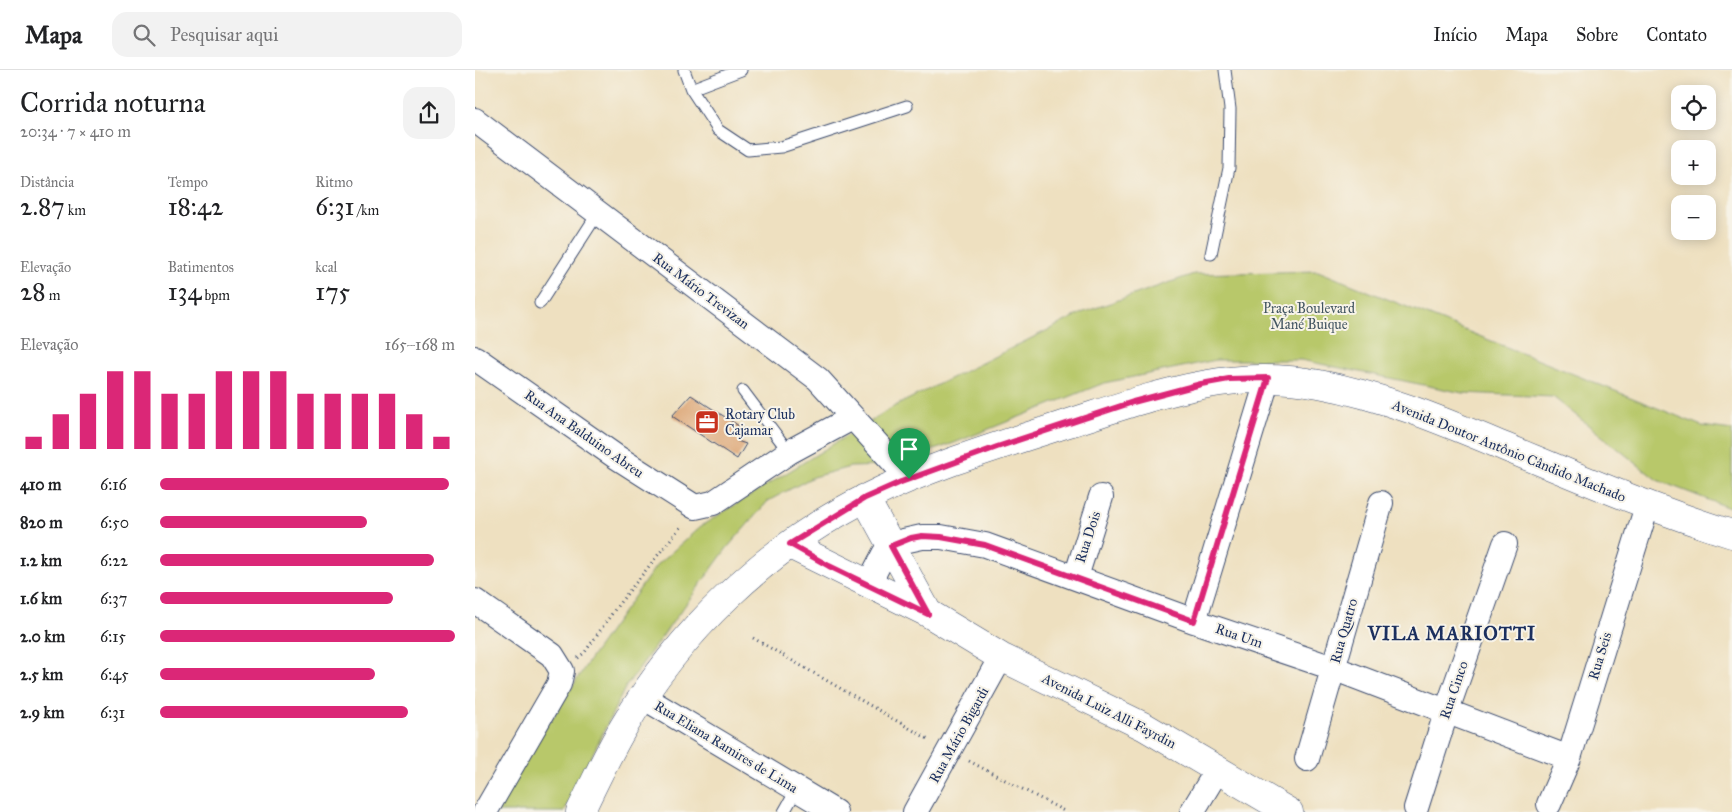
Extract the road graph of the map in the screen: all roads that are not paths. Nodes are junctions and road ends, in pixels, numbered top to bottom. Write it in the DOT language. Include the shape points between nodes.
graph roads {
  1 [pos="684,70"];
  2 [pos="741,70"];
  3 [pos="1225,70"];
  4 [pos="691,89"];
  5 [pos="907,106"];
  6 [pos="475,120"];
  7 [pos="599,213"];
  8 [pos="1211,254"];
  9 [pos="540,304"];
  10 [pos="475,358"];
  11 [pos="1268,378"];
  12 [pos="743,391"];
  13 [pos="852,418"];
  14 [pos="789,452"];
  15 [pos="909,479"];
  16 [pos="1101,497"];
  17 [pos="865,498"];
  18 [pos="1381,503"];
  19 [pos="1647,506"];
  20 [pos="1732,534"];
  21 [pos="790,544"];
  22 [pos="1505,544"];
  23 [pos="891,546"];
  24 [pos="1076,577"];
  25 [pos="868,585"];
  26 [pos="475,601"];
  27 [pos="928,614"];
  28 [pos="1194,621"];
  29 [pos="1001,657"];
  30 [pos="1333,668"];
  31 [pos="643,697"];
  32 [pos="1446,713"];
  33 [pos="1569,758"];
  34 [pos="1307,759"];
  35 [pos="1218,769"];
  36 [pos="797,789"];
  37 [pos="1549,804"];
  38 [pos="1417,808"];
  39 [pos="485,812"];
  40 [pos="580,812"];
  41 [pos="784,812"];
  42 [pos="835,812"];
  43 [pos="915,812"];
  44 [pos="1191,812"];
  45 [pos="1289,812"];
  1 -- 4 [label="lane"];
  2 -- 4 [label="lane"];
  3 -- 8 [label="lane" via="1230,109 1229,168"];
  4 -- 5 [label="lane" via="718,130 748,150 781,147"];
  6 -- 7 [label="street, Rua Mário Trevizan"];
  7 -- 9 [label="lane"];
  7 -- 13 [label="street, Rua Mário Trevizan" via="818,379"];
  10 -- 14 [label="street, Rua Ana Balduino Abreu" via="622,461 695,507 713,503"];
  11 -- 15 [label="street, Avenida Doutor Antônio Cândido Machado" via="1229,379 1133,402"];
  11 -- 19 [label="street, Avenida Doutor Antônio Cândido Machado" via="1318,384 1407,408"];
  11 -- 28 [label="street"];
  12 -- 14 [label="lane"];
  13 -- 14 [label="street"];
  13 -- 15 [label="street, Rua Mário Trevizan"];
  15 -- 17 [label="street, Avenida Doutor Antônio Cândido Machado"];
  16 -- 24 [label="street, Rua Dois"];
  17 -- 21 [label="street, Avenida Doutor Antônio Cândido Machado"];
  17 -- 23 [label="street"];
  18 -- 30 [label="street, Rua Quatro"];
  19 -- 20 [label="street, Avenida Doutor Antônio Cândido Machado"];
  19 -- 33 [label="street, Rua Seis"];
  21 -- 25 [label="street, Avenida Luiz Alli Fayrdin"];
  21 -- 31 [label="street, Avenida Doutor Antônio Cândido Machado" via="714,610 680,647"];
  22 -- 32 [label="street, Rua Cinco"];
  23 -- 24 [label="street, Rua Um" via="922,536 965,540"];
  23 -- 25 [label="street"];
  23 -- 27 [label="street"];
  24 -- 28 [label="street, Rua Um"];
  25 -- 27 [label="street, Avenida Luiz Alli Fayrdin"];
  26 -- 39 [label="street" via="552,655 563,671 559,684"];
  27 -- 29 [label="street, Avenida Luiz Alli Fayrdin"];
  28 -- 30 [label="street, Rua Um"];
  29 -- 35 [label="street, Avenida Luiz Alli Fayrdin" via="1145,728"];
  29 -- 43 [label="street, Rua Mário Bigardi"];
  30 -- 32 [label="street, Rua Um"];
  30 -- 34 [label="street, Rua Quatro"];
  31 -- 36 [label="street, Rua Eliana Ramires de Lima"];
  31 -- 40 [label="street, Avenida Doutor Antônio Cândido Machado" via="621,730"];
  32 -- 33 [label="street, Rua Um"];
  32 -- 38 [label="street, Rua Cinco"];
  33 -- 37 [label="street, Rua Seis"];
  35 -- 44 [label="street"];
  35 -- 45 [label="street, Avenida Luiz Alli Fayrdin"];
  36 -- 41 [label="lane"];
  36 -- 42 [label="street, Rua Eliana Ramires de Lima"];
}
